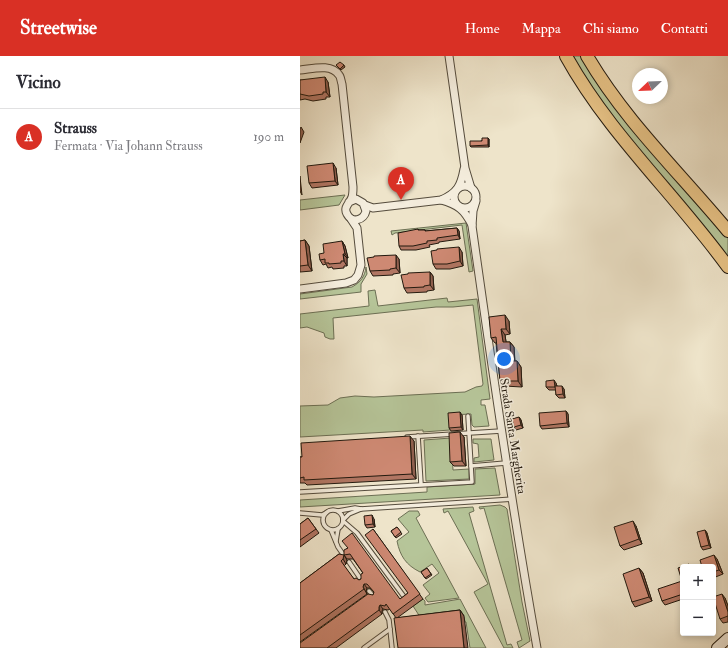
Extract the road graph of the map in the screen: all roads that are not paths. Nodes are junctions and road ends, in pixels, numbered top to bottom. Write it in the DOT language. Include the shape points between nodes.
graph roads {
  1 [pos="449,56"];
  2 [pos="566,56"];
  3 [pos="587,56"];
  4 [pos="300,70"];
  5 [pos="464,165"];
  6 [pos="353,187"];
  7 [pos="471,188"];
  8 [pos="457,189"];
  9 [pos="358,200"];
  10 [pos="441,200"];
  11 [pos="476,201"];
  12 [pos="349,202"];
  13 [pos="365,205"];
  14 [pos="458,206"];
  15 [pos="373,208"];
  16 [pos="363,216"];
  17 [pos="351,219"];
  18 [pos="472,226"];
  19 [pos="358,228"];
  20 [pos="728,231"];
  21 [pos="728,266"];
  22 [pos="300,289"];
  23 [pos="468,416"];
  24 [pos="501,431"];
  25 [pos="469,433"];
  26 [pos="418,436"];
  27 [pos="402,437"];
  28 [pos="506,463"];
  29 [pos="471,466"];
  30 [pos="421,484"];
  31 [pos="300,492"];
  32 [pos="512,499"];
  33 [pos="361,509"];
  34 [pos="338,511"];
  35 [pos="300,513"];
  36 [pos="326,513"];
  37 [pos="343,520"];
  38 [pos="338,529"];
  39 [pos="331,530"];
  40 [pos="336,542"];
  41 [pos="345,557"];
  42 [pos="348,562"];
  43 [pos="362,581"];
  44 [pos="372,594"];
  45 [pos="366,598"];
  46 [pos="405,598"];
  47 [pos="385,612"];
  48 [pos="390,629"];
  49 [pos="728,638"];
  50 [pos="728,645"];
  51 [pos="364,648"];
  52 [pos="392,648"];
  53 [pos="538,648"];
  54 [pos="717,648"];
  55 [pos="725,648"];
  1 -- 5 [label="street"];
  2 -- 21 [label="highway" via="618,134"];
  3 -- 20 [label="highway" via="631,120"];
  4 -- 6 [label="street" via="331,68 340,75"];
  5 -- 7 [label="street"];
  5 -- 8 [label="street"];
  6 -- 9 [label="street"];
  6 -- 12 [label="street"];
  7 -- 8 [label="street" via="464,186"];
  7 -- 11 [label="street" via="476,194"];
  8 -- 10 [label="street"];
  8 -- 14 [label="street" via="454,200"];
  9 -- 12 [label="street"];
  9 -- 13 [label="street"];
  10 -- 14 [label="street"];
  10 -- 15 [label="street"];
  11 -- 14 [label="street" via="472,207 465,209"];
  11 -- 18 [label="street, Strada Santa Margherita"];
  12 -- 17 [label="street" via="346,211"];
  13 -- 15 [label="street"];
  13 -- 16 [label="street"];
  14 -- 18 [label="street, Strada Santa Margherita"];
  15 -- 16 [label="street"];
  16 -- 17 [label="street"];
  16 -- 19 [label="street"];
  17 -- 19 [label="street"];
  18 -- 24 [label="street, Strada Santa Margherita"];
  19 -- 22 [label="street" via="361,264 354,280 343,284"];
  23 -- 25 [label="lane"];
  24 -- 25 [label="lane"];
  24 -- 28 [label="street, Strada Santa Margherita"];
  25 -- 26 [label="lane"];
  25 -- 29 [label="lane"];
  26 -- 27 [label="lane"];
  26 -- 30 [label="lane"];
  28 -- 29 [label="lane"];
  28 -- 32 [label="street, Strada Santa Margherita"];
  29 -- 30 [label="lane" via="472,482"];
  30 -- 31 [label="lane"];
  32 -- 33 [label="lane"];
  32 -- 53 [label="street, Strada Santa Margherita"];
  33 -- 34 [label="lane"];
  33 -- 37 [label="lane"];
  34 -- 36 [label="lane"];
  34 -- 37 [label="lane"];
  35 -- 36 [label="lane"];
  36 -- 39 [label="lane" via="324,523"];
  37 -- 38 [label="lane"];
  37 -- 46 [label="lane" via="357,533"];
  38 -- 39 [label="lane"];
  38 -- 40 [label="lane"];
  39 -- 40 [label="lane"];
  40 -- 41 [label="lane"];
  42 -- 43 [label="lane"];
  44 -- 45 [label="lane"];
  47 -- 48 [label="lane"];
  48 -- 51 [label="lane"];
  48 -- 52 [label="lane"];
  49 -- 54 [label="main road"];
  50 -- 55 [label="main road"];
}
